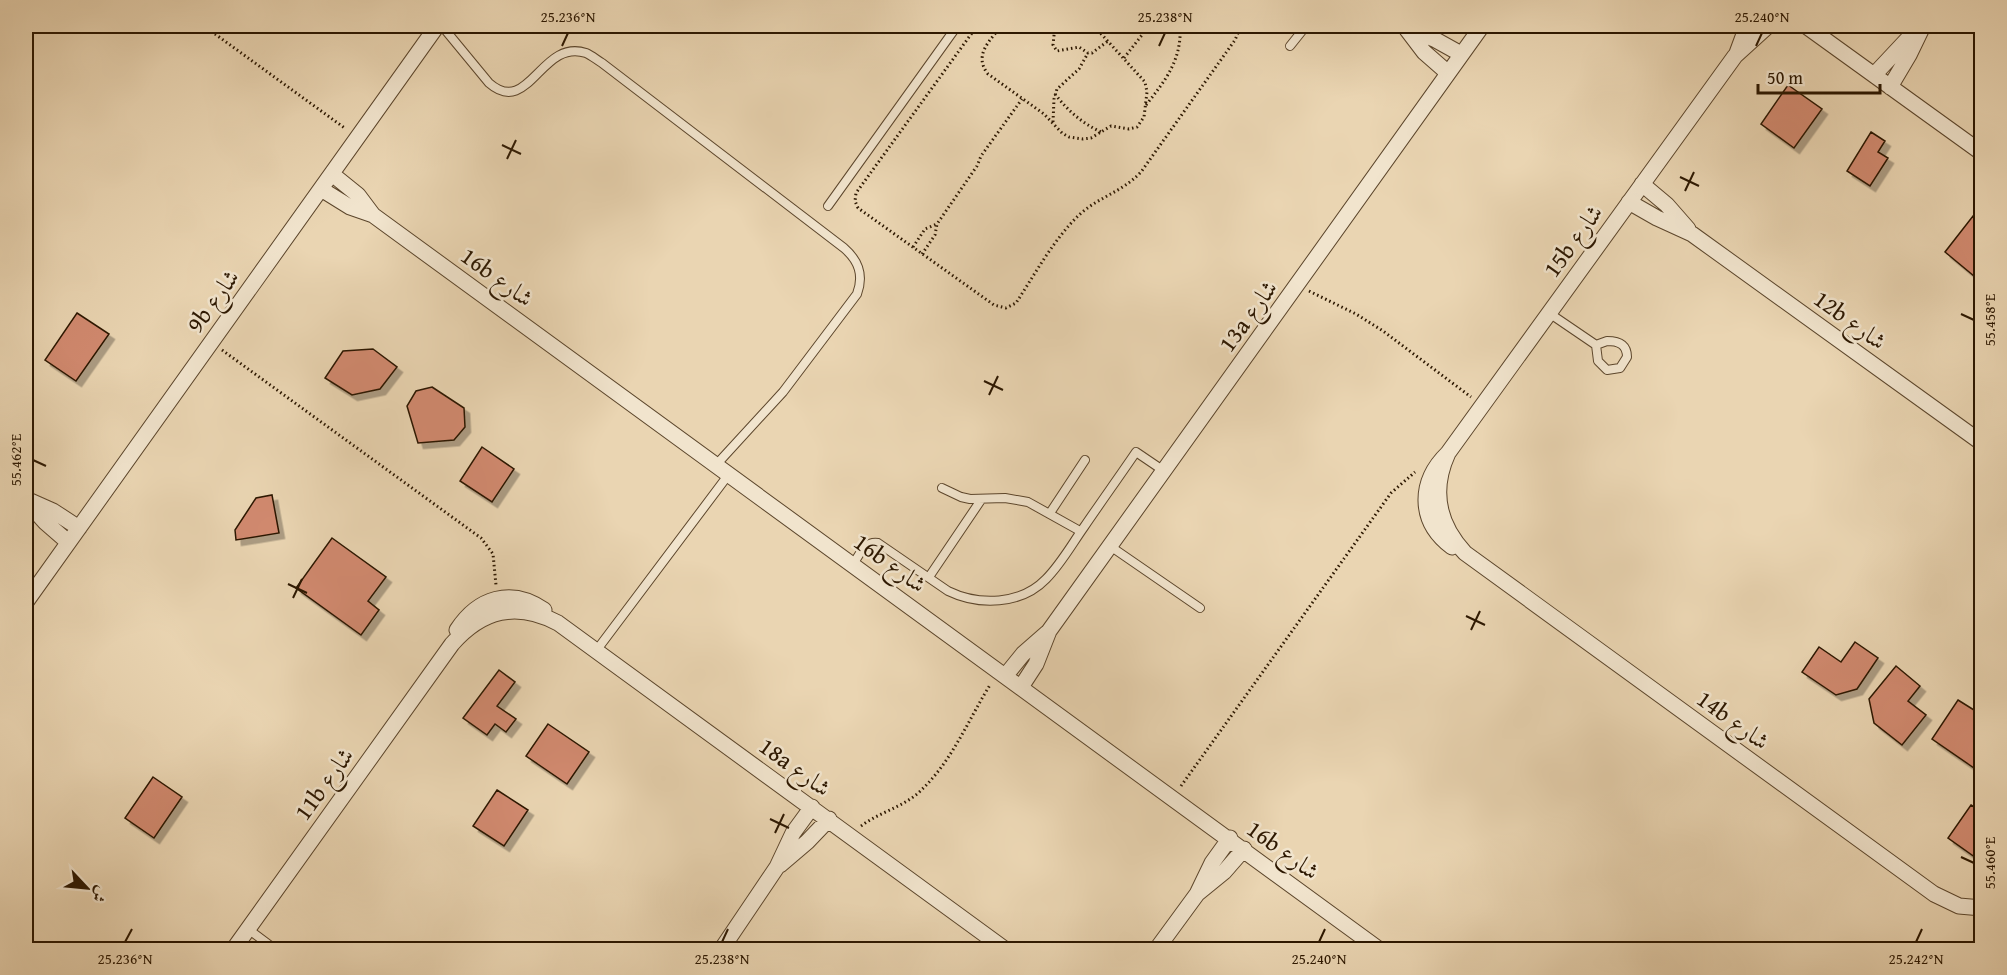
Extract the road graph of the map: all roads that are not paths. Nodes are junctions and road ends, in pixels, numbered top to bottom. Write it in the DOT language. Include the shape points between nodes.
graph roads {
  1 [pos="440,26"];
  2 [pos="957,26"];
  3 [pos="1306,26"];
  4 [pos="1403,26"];
  5 [pos="1482,26"];
  6 [pos="1747,26"];
  7 [pos="1768,26"];
  8 [pos="1806,26"];
  9 [pos="1922,26"];
  10 [pos="1290,46"];
  11 [pos="1461,54"];
  12 [pos="1736,56"];
  13 [pos="1448,73"];
  14 [pos="1874,75"];
  15 [pos="1890,87"];
  16 [pos="1982,153"];
  17 [pos="332,174"];
  18 [pos="1642,184"];
  19 [pos="321,189"];
  20 [pos="1629,202"];
  21 [pos="828,206"];
  22 [pos="373,215"];
  23 [pos="1692,234"];
  24 [pos="1549,313"];
  25 [pos="1596,345"];
  26 [pos="1982,443"];
  27 [pos="1085,460"];
  28 [pos="716,465"];
  29 [pos="1164,471"];
  30 [pos="729,474"];
  31 [pos="942,488"];
  32 [pos="26,499"];
  33 [pos="981,500"];
  34 [pos="1433,507"];
  35 [pos="1050,513"];
  36 [pos="79,528"];
  37 [pos="1080,531"];
  38 [pos="69,542"];
  39 [pos="1110,546"];
  40 [pos="853,564"];
  41 [pos="928,577"];
  42 [pos="26,602"];
  43 [pos="498,605"];
  44 [pos="1200,608"];
  45 [pos="1049,631"];
  46 [pos="596,651"];
  47 [pos="1003,673"];
  48 [pos="1022,687"];
  49 [pos="812,807"];
  50 [pos="829,819"];
  51 [pos="1230,838"];
  52 [pos="1244,849"];
  53 [pos="777,867"];
  54 [pos="1197,894"];
  55 [pos="1982,908"];
  56 [pos="248,929"];
  57 [pos="232,950"];
  58 [pos="276,950"];
  59 [pos="721,950"];
  60 [pos="1006,950"];
  61 [pos="1156,950"];
  62 [pos="1380,950"];
  1 -- 17 [label="street, 9b شارع"];
  1 -- 28 [label="lane" via="489,83 505,92 524,88 539,70 568,51 586,54 602,63 858,263 861,274 857,294 783,392"];
  2 -- 21 [label="lane"];
  3 -- 10 [label="lane"];
  4 -- 11 [label="street"];
  4 -- 13 [label="street"];
  5 -- 11 [label="street, 13a شارع"];
  6 -- 12 [label="street, 15b شارع"];
  7 -- 12 [label="street, 15b شارع"];
  8 -- 14 [label="street"];
  9 -- 14 [label="street"];
  9 -- 15 [label="street"];
  11 -- 13 [label="street, 13a شارع"];
  12 -- 18 [label="street, 15b شارع"];
  13 -- 29 [label="street, 13a شارع"];
  14 -- 15 [label="street"];
  15 -- 16 [label="street"];
  17 -- 19 [label="street, 9b شارع"];
  17 -- 22 [label="street, 16b شارع" via="358,195"];
  18 -- 20 [label="street, 15b شارع"];
  18 -- 23 [label="street, 12b شارع"];
  19 -- 22 [label="street, 16b شارع" via="350,207"];
  19 -- 36 [label="street, 9b شارع"];
  20 -- 23 [label="street, 12b شارع"];
  20 -- 24 [label="street, 15b شارع"];
  22 -- 28 [label="street, 16b شارع"];
  23 -- 26 [label="street, 12b شارع"];
  24 -- 25 [label="lane"];
  24 -- 34 [label="street, 15b شارع" via="1448,453"];
  25 -- 25 [label="lane" via="1598,361 1607,370 1620,368 1627,357 1621,343 1606,341"];
  27 -- 35 [label="lane"];
  28 -- 30 [label="street, 16b شارع"];
  29 -- 37 [label="lane" via="1136,452"];
  29 -- 39 [label="street, 13a شارع"];
  30 -- 40 [label="street, 16b شارع"];
  30 -- 46 [label="lane"];
  31 -- 33 [label="lane" via="961,497"];
  32 -- 36 [label="street"];
  32 -- 38 [label="street"];
  33 -- 35 [label="lane" via="1017,499"];
  33 -- 41 [label="lane"];
  34 -- 55 [label="street, 14b شارع" via="1430,521 1444,541 1934,894 1959,906"];
  35 -- 37 [label="lane"];
  36 -- 38 [label="street, 9b شارع"];
  37 -- 41 [label="lane" via="1044,581 1009,599 972,600 948,591"];
  38 -- 42 [label="street, 9b شارع"];
  39 -- 44 [label="lane"];
  39 -- 45 [label="street, 13a شارع"];
  40 -- 41 [label="lane" via="866,545 874,542"];
  40 -- 47 [label="street, 16b شارع"];
  43 -- 46 [label="street, 18a شارع" via="544,616"];
  43 -- 56 [label="street, 11b شارع" via="484,604 468,616 452,644"];
  45 -- 47 [label="street, 13a شارع"];
  45 -- 48 [label="street, 13a شارع"];
  46 -- 49 [label="street, 18a شارع"];
  47 -- 48 [label="street, 16b شارع"];
  48 -- 51 [label="street, 16b شارع"];
  49 -- 50 [label="street, 18a شارع"];
  49 -- 53 [label="street" via="793,832"];
  50 -- 53 [label="street"];
  50 -- 60 [label="street, 18a شارع"];
  51 -- 52 [label="street, 16b شارع"];
  51 -- 54 [label="street"];
  52 -- 54 [label="street"];
  52 -- 62 [label="street, 16b شارع"];
  53 -- 59 [label="street"];
  54 -- 61 [label="street"];
  56 -- 57 [label="street, 11b شارع"];
  56 -- 58 [label="lane"];
}
